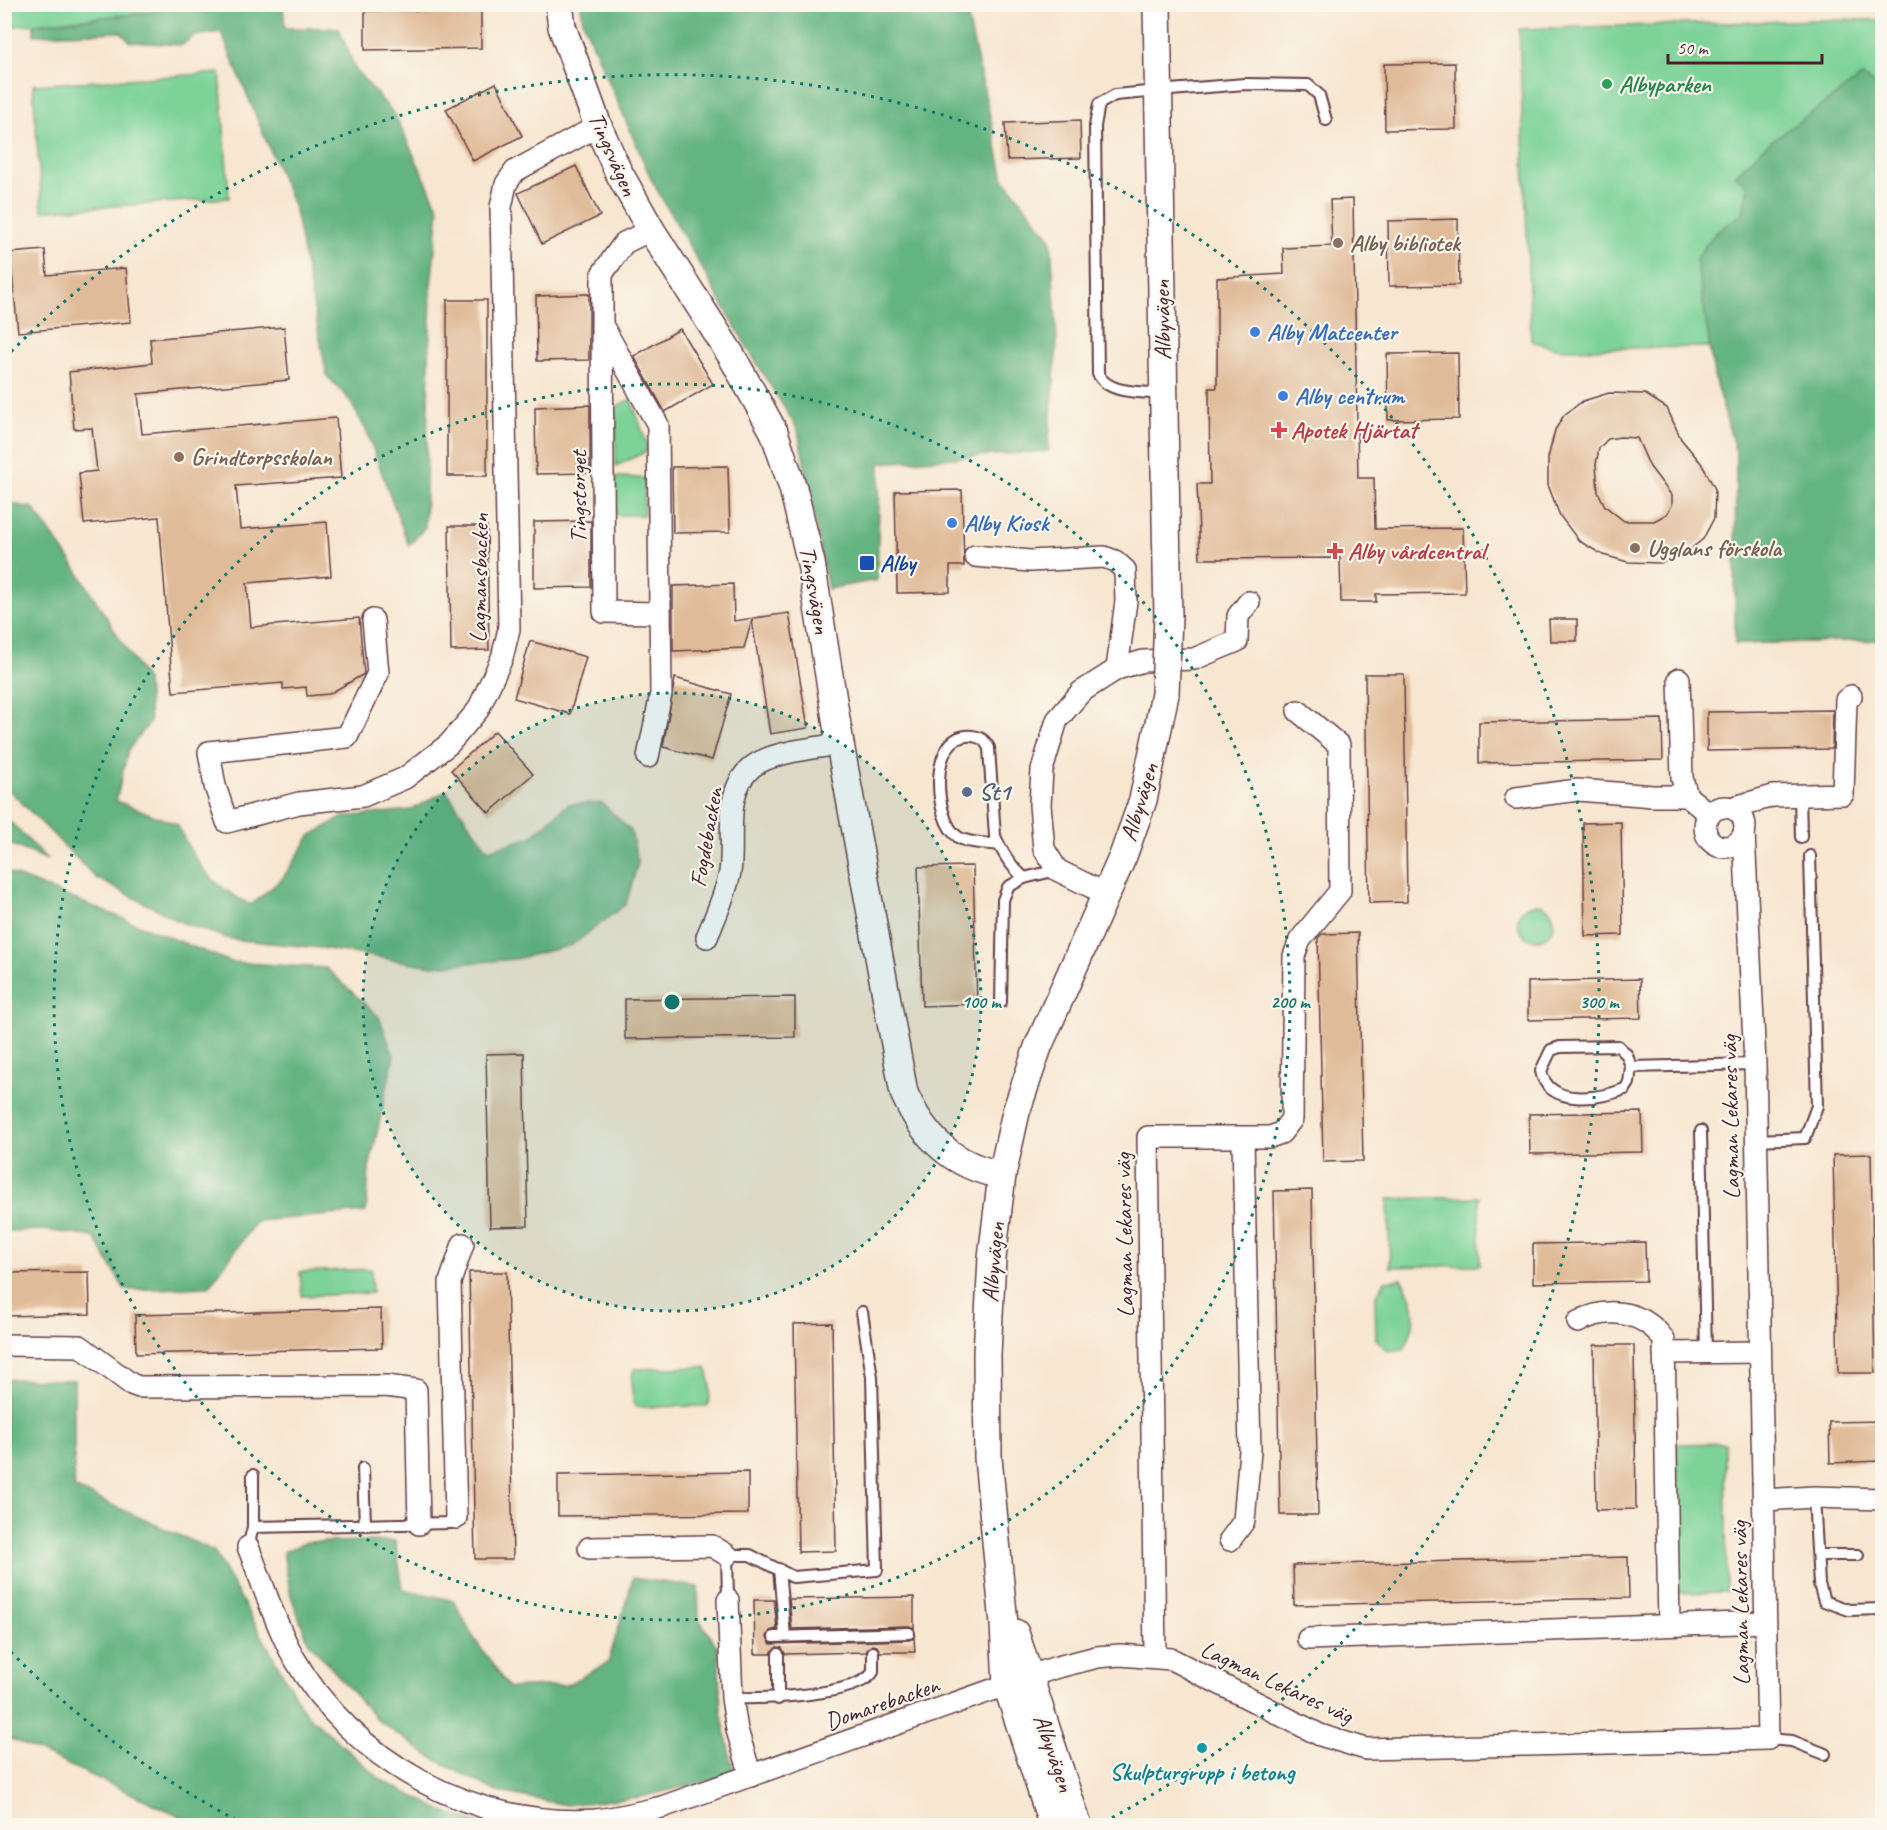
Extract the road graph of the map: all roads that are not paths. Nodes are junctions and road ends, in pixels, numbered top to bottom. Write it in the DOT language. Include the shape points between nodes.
graph roads {
  1 [pos="559,4"];
  2 [pos="1157,4"];
  3 [pos="1158,90"];
  4 [pos="1326,120"];
  5 [pos="598,126"];
  6 [pos="651,230"];
  7 [pos="602,325"];
  8 [pos="1163,394"];
  9 [pos="975,555"];
  10 [pos="1249,602"];
  11 [pos="660,613"];
  12 [pos="373,620"];
  13 [pos="1117,669"];
  14 [pos="1679,679"];
  15 [pos="1851,696"];
  16 [pos="1298,711"];
  17 [pos="840,744"];
  18 [pos="648,757"];
  19 [pos="1800,795"];
  20 [pos="1687,796"];
  21 [pos="1516,798"];
  22 [pos="1731,808"];
  23 [pos="1710,815"];
  24 [pos="1744,832"];
  25 [pos="1801,837"];
  26 [pos="999,845"];
  27 [pos="1810,855"];
  28 [pos="1058,870"];
  29 [pos="1024,878"];
  30 [pos="1106,894"];
  31 [pos="707,937"];
  32 [pos="1001,1002"];
  33 [pos="1755,1064"];
  34 [pos="1631,1067"];
  35 [pos="1701,1131"];
  36 [pos="1243,1139"];
  37 [pos="1756,1140"];
  38 [pos="1002,1175"];
  39 [pos="464,1244"];
  40 [pos="862,1312"];
  41 [pos="1578,1322"];
  42 [pos="4,1346"];
  43 [pos="1760,1352"];
  44 [pos="1664,1353"];
  45 [pos="1706,1353"];
  46 [pos="363,1468"];
  47 [pos="254,1475"];
  48 [pos="1814,1497"];
  49 [pos="1882,1499"];
  50 [pos="1764,1500"];
  51 [pos="456,1518"];
  52 [pos="419,1524"];
  53 [pos="365,1525"];
  54 [pos="251,1537"];
  55 [pos="1230,1540"];
  56 [pos="589,1548"];
  57 [pos="727,1555"];
  58 [pos="1818,1555"];
  59 [pos="1858,1555"];
  60 [pos="779,1569"];
  61 [pos="729,1600"];
  62 [pos="1882,1609"];
  63 [pos="1766,1622"];
  64 [pos="1669,1625"];
  65 [pos="909,1633"];
  66 [pos="1308,1639"];
  67 [pos="873,1652"];
  68 [pos="778,1654"];
  69 [pos="1155,1656"];
  70 [pos="1018,1681"];
  71 [pos="732,1698"];
  72 [pos="778,1699"];
  73 [pos="1768,1739"];
  74 [pos="1825,1754"];
  75 [pos="751,1776"];
  76 [pos="1053,1826"];
  77 [pos="1078,1826"];
  1 -- 5 [label="street, Tingsvägen" via="562,27"];
  2 -- 3 [label="street, Albyvägen"];
  3 -- 4 [label="lane" via="1245,84 1308,85 1319,95"];
  3 -- 8 [label="street, Albyvägen"];
  3 -- 8 [label="lane" via="1115,95 1099,104 1095,126 1098,374 1104,384 1113,388"];
  5 -- 6 [label="street, Tingsvägen" via="627,191"];
  5 -- 12 [label="street, Lagmansbacken" via="515,171 503,195 509,629 502,658 478,710 449,744 405,778 363,796 299,802 227,822 209,752 347,737 378,673"];
  6 -- 7 [label="street, Tingstorget" via="624,243 602,274"];
  6 -- 17 [label="street, Tingsvägen" via="774,432 803,523"];
  7 -- 11 [label="street, Tingstorget" via="658,425"];
  7 -- 11 [label="street, Tingstorget" via="604,612"];
  8 -- 30 [label="street, Albyvägen, bridge" via="1168,616 1165,694 1143,800"];
  9 -- 13 [label="street" via="1030,561 1104,557 1115,561 1125,570 1126,601"];
  10 -- 13 [label="street" via="1238,616 1237,641 1194,659 1143,661"];
  11 -- 18 [label="street, Tingstorget" via="661,694"];
  13 -- 28 [label="street" via="1081,692 1057,720 1047,749 1041,794 1042,835 1044,849"];
  14 -- 20 [label="street" via="1682,777"];
  15 -- 19 [label="street" via="1846,700 1843,794"];
  16 -- 36 [label="street" via="1339,745 1340,891 1300,940 1294,956 1292,1119 1281,1133"];
  17 -- 31 [label="street, Fogdebacken" via="771,758 752,767 742,779 733,803 730,873"];
  17 -- 38 [label="street, Tingsvägen" via="904,1093 932,1141 966,1165"];
  19 -- 22 [label="street" via="1773,796"];
  19 -- 25 [label="lane"];
  20 -- 21 [label="street" via="1578,790"];
  20 -- 23 [label="street"];
  22 -- 23 [label="street" via="1720,808"];
  22 -- 24 [label="street" via="1741,815"];
  23 -- 24 [label="street" via="1707,833 1714,843 1732,846"];
  24 -- 33 [label="street, Lagman Lekares väg"];
  26 -- 26 [label="lane" via="995,836 989,748 985,740 976,736 956,739 947,746 940,766 941,806 947,824 959,838"];
  26 -- 29 [label="lane" via="1003,856"];
  27 -- 37 [label="lane" via="1817,1106 1804,1138"];
  28 -- 29 [label="lane"];
  28 -- 30 [label="street"];
  29 -- 32 [label="lane" via="1008,887 1003,900"];
  30 -- 38 [label="street, Albyvägen" via="1038,1047 1016,1112"];
  33 -- 34 [label="lane"];
  33 -- 37 [label="street, Lagman Lekares väg"];
  34 -- 34 [label="lane" via="1618,1046 1560,1047 1551,1050 1541,1071 1543,1081 1559,1096 1598,1096 1625,1089"];
  35 -- 45 [label="lane"];
  36 -- 55 [label="street" via="1250,1450 1244,1521"];
  36 -- 69 [label="street, Lagman Lekares väg" via="1148,1137"];
  37 -- 43 [label="street, Lagman Lekares väg"];
  38 -- 70 [label="street, Albyvägen" via="992,1258 987,1354 988,1458 1004,1624"];
  39 -- 51 [label="street" via="450,1282"];
  40 -- 60 [label="lane" via="872,1377 877,1570 794,1577"];
  41 -- 44 [label="street" via="1591,1315 1633,1314 1657,1330 1664,1340"];
  42 -- 52 [label="street" via="80,1346 139,1387 386,1386 416,1390"];
  43 -- 45 [label="street"];
  43 -- 50 [label="street, Lagman Lekares väg"];
  44 -- 45 [label="street"];
  44 -- 64 [label="street"];
  46 -- 53 [label="lane"];
  47 -- 54 [label="lane"];
  48 -- 49 [label="street"];
  48 -- 50 [label="street"];
  48 -- 58 [label="lane"];
  50 -- 63 [label="street, Lagman Lekares väg"];
  51 -- 52 [label="lane" via="451,1523"];
  52 -- 53 [label="lane"];
  53 -- 54 [label="lane"];
  54 -- 75 [label="street, Domarebacken" via="279,1628 294,1658 339,1719 370,1749 454,1797 495,1811 595,1820 662,1807"];
  56 -- 57 [label="street" via="712,1546"];
  57 -- 60 [label="lane" via="750,1555"];
  57 -- 61 [label="lane"];
  58 -- 59 [label="lane"];
  58 -- 62 [label="lane" via="1824,1601 1849,1610"];
  60 -- 65 [label="lane" via="780,1637"];
  61 -- 71 [label="street"];
  63 -- 64 [label="street"];
  63 -- 73 [label="street, Lagman Lekares väg"];
  64 -- 66 [label="street"];
  67 -- 72 [label="lane" via="873,1672 860,1684"];
  68 -- 72 [label="lane"];
  69 -- 70 [label="street, Lagman Lekares väg" via="1097,1657"];
  69 -- 73 [label="street, Lagman Lekares väg" via="1171,1659 1320,1735 1366,1749"];
  70 -- 75 [label="street, Domarebacken"];
  70 -- 76 [label="street, Albyvägen"];
  70 -- 77 [label="street, Albyvägen"];
  71 -- 72 [label="lane"];
  71 -- 75 [label="street"];
  73 -- 74 [label="lane" via="1792,1741"];
}
